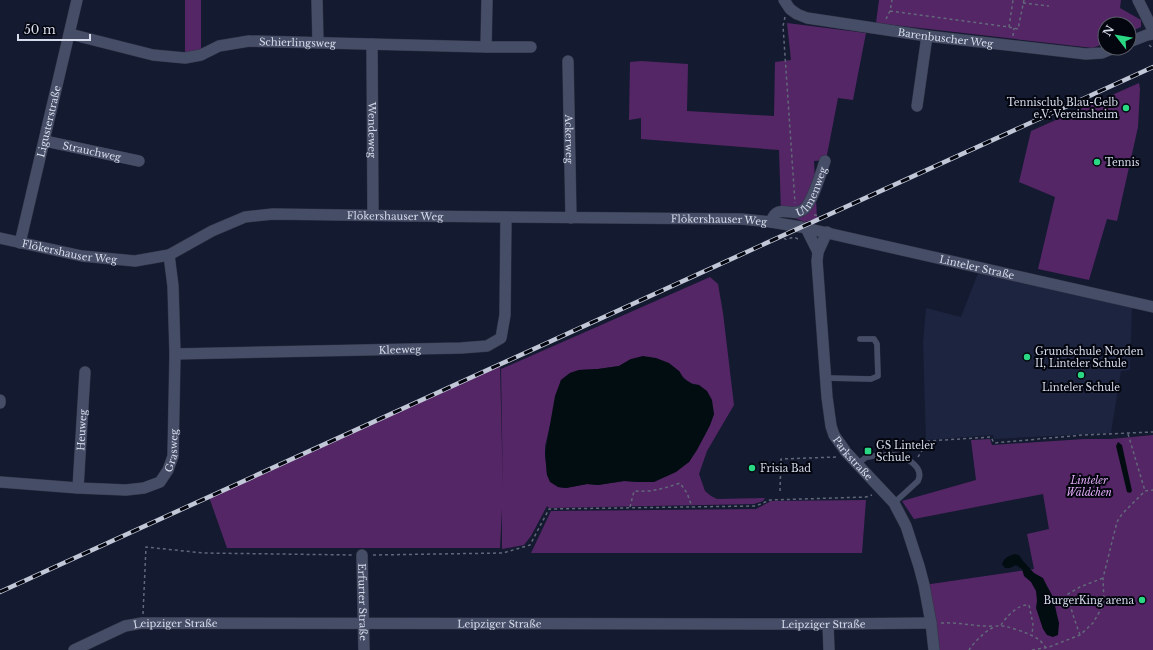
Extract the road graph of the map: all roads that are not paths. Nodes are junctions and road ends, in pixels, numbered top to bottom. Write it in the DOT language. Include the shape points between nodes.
graph roads {
  1 [pos="78,0"];
  2 [pos="317,0"];
  3 [pos="487,0"];
  4 [pos="1138,0"];
  5 [pos="787,5"];
  6 [pos="70,34"];
  7 [pos="1152,34"];
  8 [pos="927,36"];
  9 [pos="1137,39"];
  10 [pos="318,43"];
  11 [pos="372,44"];
  12 [pos="486,47"];
  13 [pos="531,47"];
  14 [pos="1097,53"];
  15 [pos="568,61"];
  16 [pos="917,106"];
  17 [pos="45,141"];
  18 [pos="139,161"];
  19 [pos="825,162"];
  20 [pos="373,215"];
  21 [pos="506,217"];
  22 [pos="571,218"];
  23 [pos="771,222"];
  24 [pos="804,227"];
  25 [pos="827,232"];
  26 [pos="0,238"];
  27 [pos="20,243"];
  28 [pos="818,252"];
  29 [pos="169,255"];
  30 [pos="1153,307"];
  31 [pos="860,339"];
  32 [pos="175,354"];
  33 [pos="85,372"];
  34 [pos="826,378"];
  35 [pos="0,400"];
  36 [pos="0,403"];
  37 [pos="862,461"];
  38 [pos="0,482"];
  39 [pos="78,488"];
  40 [pos="894,503"];
  41 [pos="362,555"];
  42 [pos="363,623"];
  43 [pos="931,623"];
  44 [pos="828,624"];
  45 [pos="79,649"];
  46 [pos="364,650"];
  47 [pos="829,650"];
  48 [pos="934,650"];
  1 -- 6 [label="street, Ligusterstraße"];
  2 -- 10 [label="street"];
  3 -- 12 [label="street"];
  4 -- 7 [label="street" via="1152,28"];
  5 -- 8 [label="street, Barenbuscher Weg" via="797,14 807,18"];
  6 -- 10 [label="street, Schierlingsweg" via="153,55 185,58 201,55 219,46 249,41"];
  6 -- 17 [label="street, Ligusterstraße"];
  7 -- 9 [label="street"];
  8 -- 14 [label="street, Barenbuscher Weg"];
  8 -- 16 [label="street"];
  10 -- 11 [label="street, Schierlingsweg"];
  11 -- 12 [label="street, Schierlingsweg"];
  11 -- 20 [label="street, Wendeweg"];
  12 -- 13 [label="street, Schierlingsweg"];
  15 -- 22 [label="street, Ackerweg"];
  17 -- 18 [label="street, Strauchweg"];
  17 -- 27 [label="street, Ligusterstraße"];
  19 -- 23 [label="street, Ulmenweg" via="806,207 802,211 775,213"];
  20 -- 21 [label="street, Flökershauser Weg"];
  20 -- 29 [label="street, Flökershauser Weg" via="273,214 245,217 212,231"];
  21 -- 22 [label="street, Flökershauser Weg"];
  21 -- 32 [label="street, Kleeweg" via="505,315 501,338 487,346"];
  22 -- 23 [label="street, Flökershauser Weg" via="741,219"];
  23 -- 24 [label="street, Flökershauser Weg"];
  24 -- 25 [label="street, Linteler Straße"];
  24 -- 28 [label="street, Parkstraße"];
  25 -- 28 [label="street, Parkstraße"];
  25 -- 30 [label="street, Linteler Straße"];
  26 -- 27 [label="street, Flökershauser Weg"];
  27 -- 29 [label="street, Flökershauser Weg" via="82,256 135,261"];
  28 -- 34 [label="street, Parkstraße"];
  29 -- 32 [label="street, Grasweg" via="173,286"];
  31 -- 34 [label="lane" via="874,339 877,344 878,376 871,379"];
  32 -- 39 [label="street, Grasweg" via="173,456 160,482 144,488 126,490"];
  33 -- 39 [label="street, Heuweg"];
  34 -- 37 [label="street, Parkstraße" via="828,415 834,435 846,452"];
  35 -- 36 [label="street"];
  37 -- 40 [label="street, Parkstraße"];
  37 -- 40 [label="lane" via="892,455 918,468 918,481"];
  38 -- 39 [label="street, Grasweg"];
  40 -- 43 [label="street, Parkstraße" via="906,526 919,566"];
  41 -- 42 [label="street, Erfurter Straße"];
  42 -- 44 [label="street, Leipziger Straße"];
  42 -- 45 [label="street, Leipziger Straße" via="142,624 125,626"];
  42 -- 46 [label="street, Erfurter Straße"];
  43 -- 44 [label="street, Leipziger Straße"];
  43 -- 48 [label="street, Parkstraße"];
  44 -- 47 [label="street"];
}
